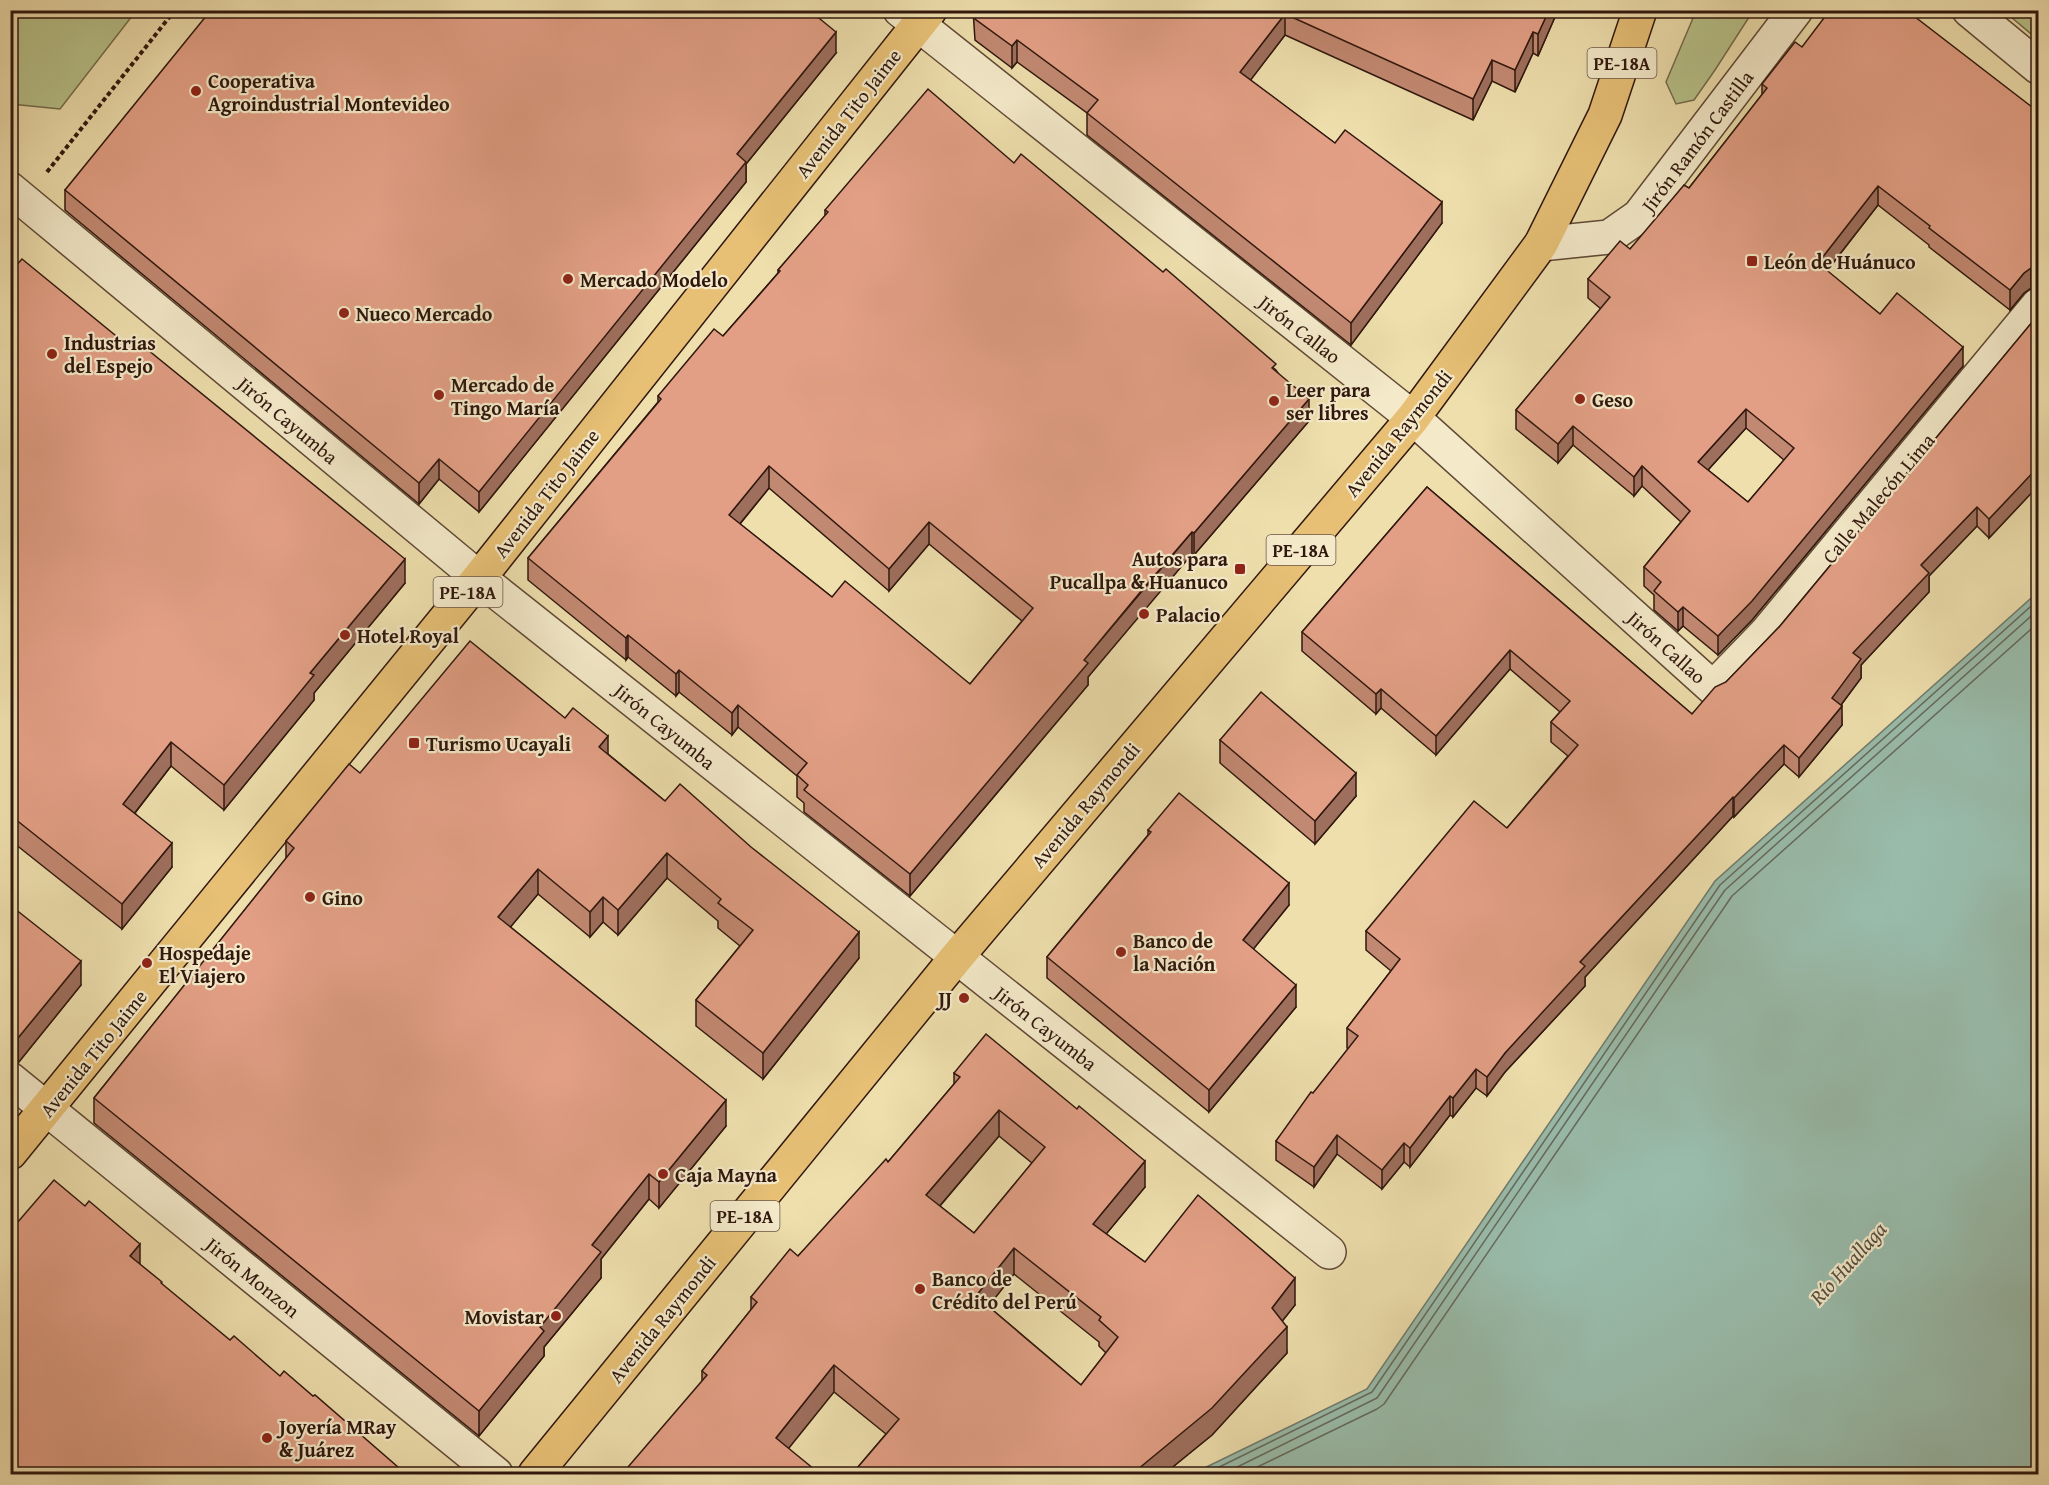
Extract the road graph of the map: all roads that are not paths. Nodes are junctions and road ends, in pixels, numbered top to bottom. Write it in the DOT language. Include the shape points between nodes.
graph roads {
  1 [pos="1640,10"];
  2 [pos="1796,10"];
  3 [pos="1969,10"];
  4 [pos="916,15"];
  5 [pos="2038,67"];
  6 [pos="15,202"];
  7 [pos="1541,244"];
  8 [pos="2038,305"];
  9 [pos="1413,418"];
  10 [pos="479,578"];
  11 [pos="1713,688"];
  12 [pos="956,958"];
  13 [pos="10,1079"];
  14 [pos="47,1109"];
  15 [pos="10,1153"];
  16 [pos="1329,1252"];
  17 [pos="496,1474"];
  18 [pos="535,1474"];
  1 -- 7 [label="highway, Avenida Raymondi / PE-18A" via="1605,115"];
  2 -- 7 [label="street, Jirón Ramón Castilla" via="1639,216 1609,237"];
  3 -- 5 [label="street"];
  4 -- 9 [label="street, Jirón Callao"];
  4 -- 10 [label="highway, Avenida Tito Jaime / PE-18A"];
  6 -- 10 [label="street, Jirón Cayumba"];
  7 -- 9 [label="highway, Avenida Raymondi / PE-18A"];
  8 -- 11 [label="street, Calle Malecón Lima" via="1766,633"];
  9 -- 11 [label="street, Jirón Callao"];
  9 -- 12 [label="highway, Avenida Raymondi / PE-18A"];
  10 -- 12 [label="street, Jirón Cayumba"];
  10 -- 14 [label="highway, Avenida Tito Jaime / PE-18A"];
  12 -- 16 [label="street, Jirón Cayumba"];
  12 -- 18 [label="highway, Avenida Raymondi / PE-18A"];
  13 -- 14 [label="street, Jirón Monzon"];
  14 -- 15 [label="highway, Avenida Tito Jaime / PE-18A"];
  14 -- 17 [label="street, Jirón Monzon"];
}
